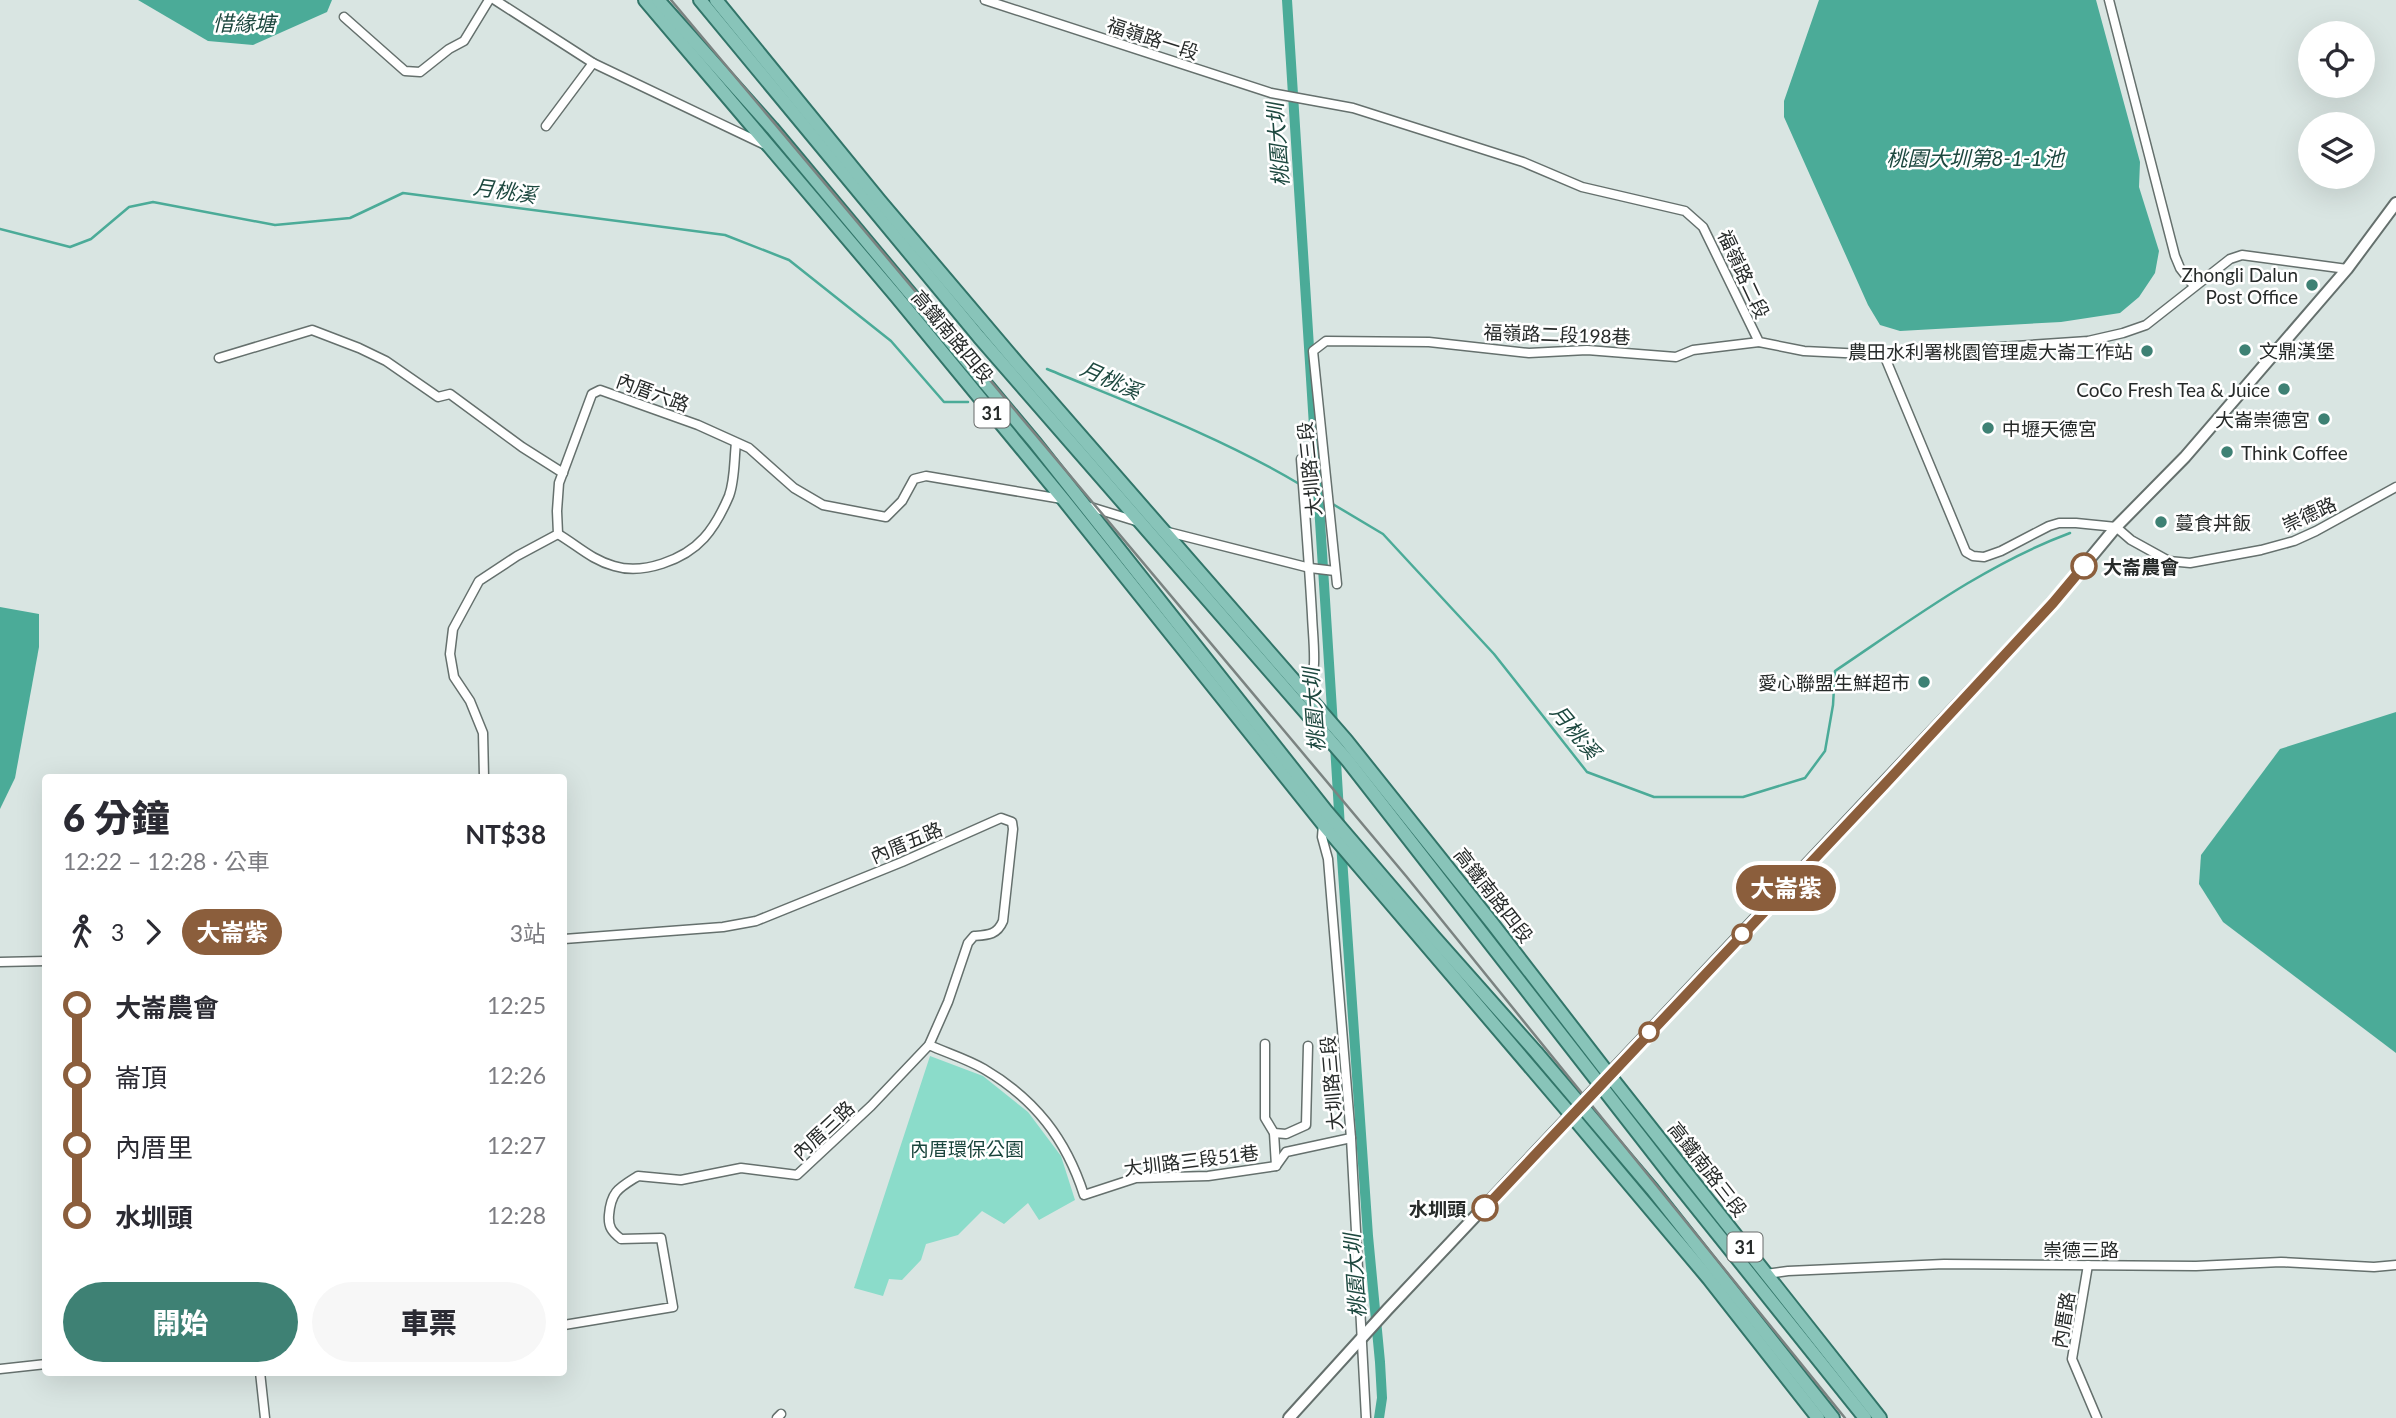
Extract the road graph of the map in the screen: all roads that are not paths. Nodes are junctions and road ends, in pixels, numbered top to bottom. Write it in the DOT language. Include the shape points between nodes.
graph roads {
  1 [pos="489,0"];
  2 [pos="495,0"];
  3 [pos="645,0"];
  4 [pos="658,0"];
  5 [pos="700,0"];
  6 [pos="716,0"];
  7 [pos="985,0"];
  8 [pos="2109,0"];
  9 [pos="344,17"];
  10 [pos="593,63"];
  11 [pos="1274,93"];
  12 [pos="545,126"];
  13 [pos="772,148"];
  14 [pos="2396,203"];
  15 [pos="861,234"];
  16 [pos="2347,269"];
  17 [pos="2194,286"];
  18 [pos="896,296"];
  19 [pos="979,337"];
  20 [pos="1759,342"];
  21 [pos="1313,351"];
  22 [pos="1884,355"];
  23 [pos="219,358"];
  24 [pos="1019,365"];
  25 [pos="736,443"];
  26 [pos="1301,459"];
  27 [pos="563,473"];
  28 [pos="2396,487"];
  29 [pos="1063,499"];
  30 [pos="1083,504"];
  31 [pos="1144,524"];
  32 [pos="2116,527"];
  33 [pos="1166,531"];
  34 [pos="558,534"];
  35 [pos="1311,568"];
  36 [pos="1200,571"];
  37 [pos="1334,571"];
  38 [pos="1126,581"];
  39 [pos="1337,584"];
  40 [pos="1220,612"];
  41 [pos="1172,615"];
  42 [pos="1308,694"];
  43 [pos="484,774"];
  44 [pos="1327,823"];
  45 [pos="567,939"];
  46 [pos="42,961"];
  47 [pos="0,962"];
  48 [pos="1265,1044"];
  49 [pos="929,1045"];
  50 [pos="1308,1046"];
  51 [pos="1610,1076"];
  52 [pos="1600,1086"];
  53 [pos="1576,1111"];
  54 [pos="1274,1133"];
  55 [pos="1351,1138"];
  56 [pos="1276,1166"];
  57 [pos="2088,1265"];
  58 [pos="2396,1265"];
  59 [pos="1766,1274"];
  60 [pos="567,1325"];
  61 [pos="1362,1340"];
  62 [pos="42,1364"];
  63 [pos="0,1369"];
  64 [pos="260,1376"];
  65 [pos="265,1418"];
  66 [pos="1289,1418"];
  67 [pos="1366,1418"];
  68 [pos="1818,1418"];
  69 [pos="1833,1418"];
  70 [pos="1865,1418"];
  71 [pos="1880,1418"];
  72 [pos="2097,1418"];
  1 -- 9 [label="street" via="464,41 419,72 405,71"];
  2 -- 10 [label="street"];
  3 -- 13 [label="main road, 高鐵南路四段 / 31"];
  4 -- 15 [label="main road, 高鐵南路四段 / 31"];
  5 -- 19 [label="main road, 高鐵南路四段 / 31"];
  6 -- 24 [label="main road, 高鐵南路四段 / 31"];
  7 -- 11 [label="street, 福嶺路一段"];
  8 -- 17 [label="street" via="2175,256"];
  10 -- 12 [label="street"];
  10 -- 13 [label="street"];
  11 -- 20 [label="street, 福嶺路二段" via="1353,108 1523,162 1582,187 1685,211 1703,227"];
  13 -- 18 [label="main road, 高鐵南路四段 / 31"];
  14 -- 16 [label="main road"];
  15 -- 18 [label="main road"];
  15 -- 30 [label="main road, 高鐵南路四段 / 31"];
  16 -- 17 [label="street, 福嶺路二段" via="2242,255"];
  16 -- 32 [label="main road" via="2185,457"];
  17 -- 22 [label="street, 福嶺路二段" via="2146,325 2088,341"];
  18 -- 29 [label="main road, 高鐵南路四段 / 31"];
  19 -- 24 [label="main road"];
  19 -- 31 [label="main road, 高鐵南路四段 / 31"];
  20 -- 21 [label="street, 福嶺路二段198巷" via="1693,350 1676,357 1587,350 1529,353 1429,342 1326,341"];
  20 -- 22 [label="street, 福嶺路二段" via="1804,351"];
  21 -- 37 [label="street, 大圳路三段"];
  22 -- 32 [label="street" via="1966,552 1984,557 2059,523"];
  23 -- 27 [label="street" via="312,330 386,361 438,397 450,394"];
  24 -- 33 [label="main road, 高鐵南路四段 / 31"];
  25 -- 27 [label="street, 內厝六路" via="600,390 592,394"];
  25 -- 29 [label="street, 內厝六路" via="749,447 785,482 823,505 879,516 886,517 914,479 926,476"];
  25 -- 34 [label="street" via="729,495 704,538 678,557 639,569 615,567 589,556"];
  26 -- 35 [label="street, 大圳路三段"];
  27 -- 34 [label="street, 內厝六路" via="557,501"];
  28 -- 32 [label="street, 崇德路" via="2294,541 2190,563 2169,561 2131,541"];
  29 -- 30 [label="street"];
  29 -- 38 [label="main road, 高鐵南路四段 / 31"];
  30 -- 31 [label="street"];
  30 -- 41 [label="main road, 高鐵南路四段 / 31"];
  31 -- 33 [label="street"];
  31 -- 40 [label="main road, 高鐵南路四段 / 31"];
  32 -- 51 [label="main road" via="2039,617"];
  33 -- 35 [label="street"];
  33 -- 36 [label="main road, 高鐵南路四段 / 31"];
  34 -- 43 [label="street" via="479,581 453,629 450,654 454,677 483,733"];
  35 -- 37 [label="street"];
  35 -- 42 [label="street, 大圳路三段" via="1314,661"];
  36 -- 40 [label="main road"];
  36 -- 42 [label="main road, 高鐵南路四段 / 31"];
  37 -- 39 [label="street, 大圳路三段"];
  38 -- 41 [label="main road"];
  38 -- 44 [label="main road, 高鐵南路四段 / 31"];
  40 -- 52 [label="main road, 高鐵南路四段 / 31" via="1348,761"];
  41 -- 44 [label="main road, 高鐵南路四段 / 31"];
  42 -- 51 [label="main road, 高鐵南路四段 / 31"];
  44 -- 53 [label="main road, 31" via="1352,858"];
  44 -- 53 [label="main road, 31" via="1351,838 1536,1052"];
  44 -- 55 [label="street, 大圳路三段" via="1322,837 1328,859"];
  45 -- 49 [label="street, 內厝五路" via="723,927 756,920 1001,818 1012,822 1013,829 1003,921 1000,929 974,936 968,943"];
  46 -- 47 [label="street"];
  48 -- 54 [label="street" via="1265,1118"];
  49 -- 56 [label="street, 大圳路三段51巷" via="984,1069 1032,1105 1063,1144 1084,1195 1136,1178 1208,1176"];
  49 -- 60 [label="street, 內厝三路" via="797,1175 741,1168 681,1180 638,1176 618,1190 610,1199 611,1231 621,1239 661,1238 673,1307"];
  50 -- 54 [label="street" via="1306,1125 1286,1134"];
  51 -- 52 [label="main road"];
  51 -- 59 [label="main road, 高鐵南路三段 / 31"];
  52 -- 53 [label="main road"];
  52 -- 70 [label="main road, 高鐵南路三段 / 31"];
  53 -- 61 [label="main road"];
  53 -- 68 [label="main road, 31"];
  53 -- 69 [label="main road, 31" via="1652,1189"];
  54 -- 56 [label="street"];
  55 -- 56 [label="street, 大圳路三段51巷" via="1286,1152"];
  55 -- 61 [label="street, 大圳路三段"];
  57 -- 58 [label="street, 崇德三路"];
  57 -- 59 [label="street, 崇德三路" via="1944,1264"];
  57 -- 72 [label="street, 內厝路" via="2072,1359"];
  59 -- 71 [label="main road, 高鐵南路三段 / 31"];
  61 -- 66 [label="main road"];
  61 -- 67 [label="street, 大圳路三段"];
  62 -- 63 [label="street"];
  64 -- 65 [label="street"];
}
